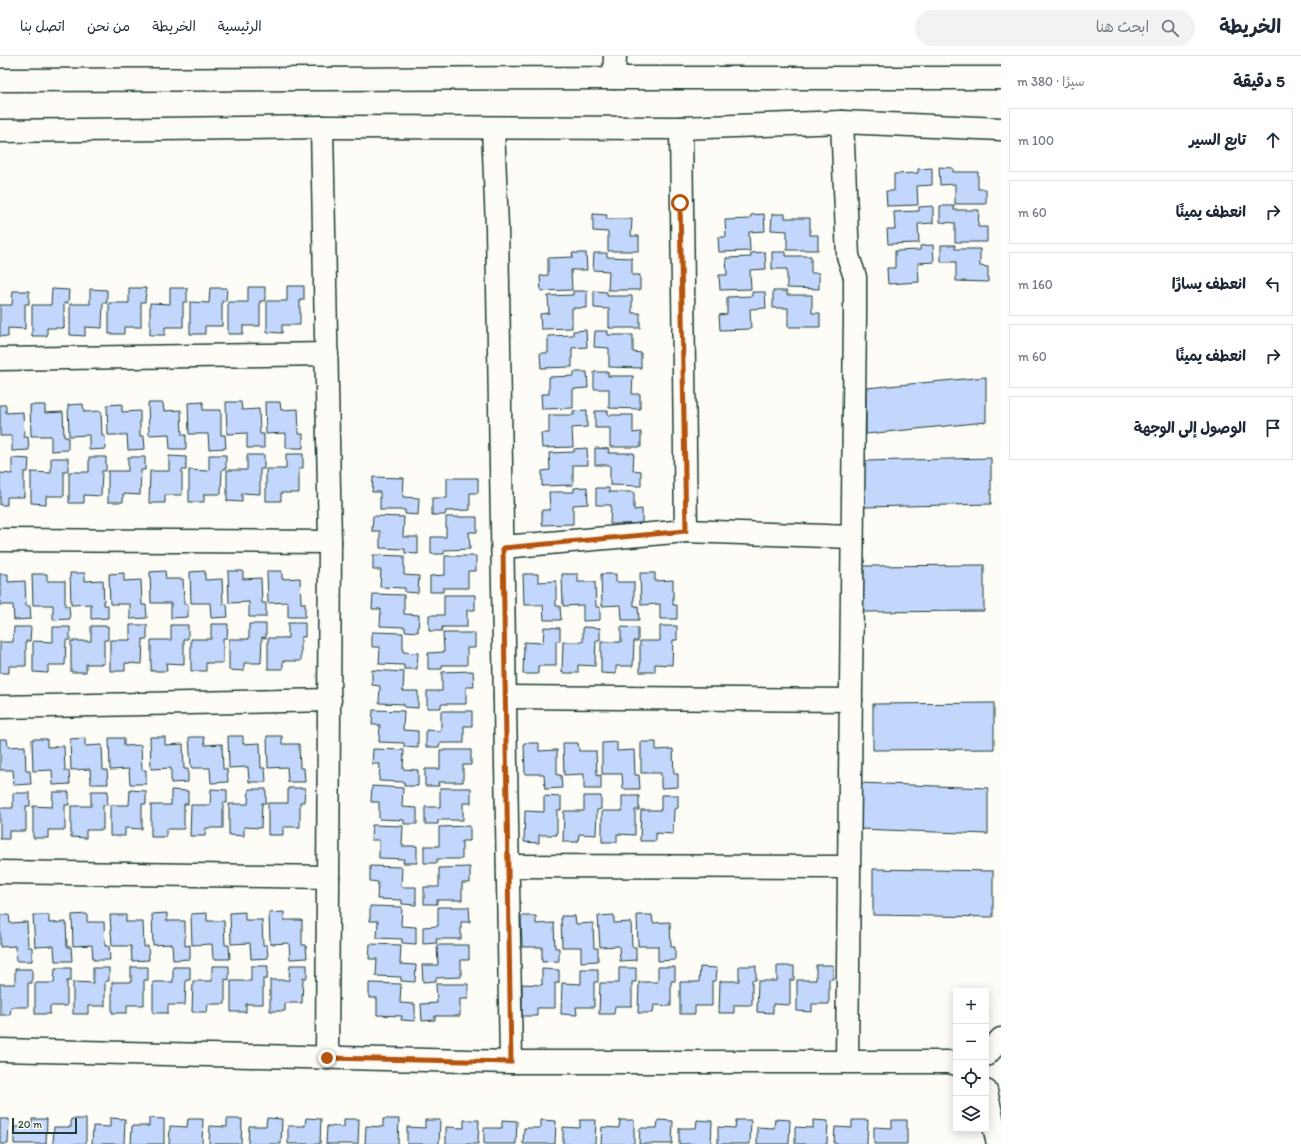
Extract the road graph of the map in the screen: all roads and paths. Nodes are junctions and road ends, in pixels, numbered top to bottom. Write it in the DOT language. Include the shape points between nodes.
graph roads {
  1 [pos="615,56"];
  2 [pos="614,78"];
  3 [pos="1001,78"];
  4 [pos="0,80"];
  5 [pos="842,122"];
  6 [pos="322,127"];
  7 [pos="493,128"];
  8 [pos="681,128"];
  9 [pos="1001,129"];
  10 [pos="0,131"];
  11 [pos="327,354"];
  12 [pos="0,359"];
  13 [pos="686,531"];
  14 [pos="852,537"];
  15 [pos="0,540"];
  16 [pos="330,542"];
  17 [pos="503,548"];
  18 [pos="505,697"];
  19 [pos="330,700"];
  20 [pos="851,700"];
  21 [pos="0,707"];
  22 [pos="508,866"];
  23 [pos="849,867"];
  24 [pos="0,872"];
  25 [pos="328,878"];
  26 [pos="1001,1039"];
  27 [pos="0,1050"];
  28 [pos="989,1052"];
  29 [pos="327,1058"];
  30 [pos="847,1061"];
  31 [pos="511,1062"];
  32 [pos="953,1063"];
  33 [pos="987,1096"];
  34 [pos="998,1144"];
  1 -- 2 [label="street"];
  2 -- 3 [label="street"];
  2 -- 4 [label="street"];
  5 -- 8 [label="street"];
  5 -- 9 [label="street"];
  5 -- 14 [label="street" via="848,256 855,277"];
  6 -- 7 [label="street"];
  6 -- 10 [label="street"];
  6 -- 11 [label="street"];
  7 -- 8 [label="street"];
  7 -- 17 [label="street"];
  8 -- 13 [label="street"];
  11 -- 12 [label="street"];
  11 -- 16 [label="street"];
  13 -- 14 [label="street"];
  13 -- 17 [label="street"];
  14 -- 20 [label="street"];
  15 -- 16 [label="street"];
  16 -- 19 [label="street"];
  17 -- 18 [label="street"];
  18 -- 20 [label="street"];
  18 -- 22 [label="street"];
  19 -- 21 [label="street"];
  19 -- 25 [label="street"];
  20 -- 23 [label="street"];
  22 -- 23 [label="street"];
  22 -- 31 [label="street"];
  23 -- 30 [label="street"];
  24 -- 25 [label="street"];
  25 -- 29 [label="street"];
  26 -- 28 [label="street"];
  27 -- 29 [label="street"];
  29 -- 31 [label="street"];
  30 -- 31 [label="street"];
  30 -- 32 [label="street"];
  33 -- 34 [label="street"];
}
